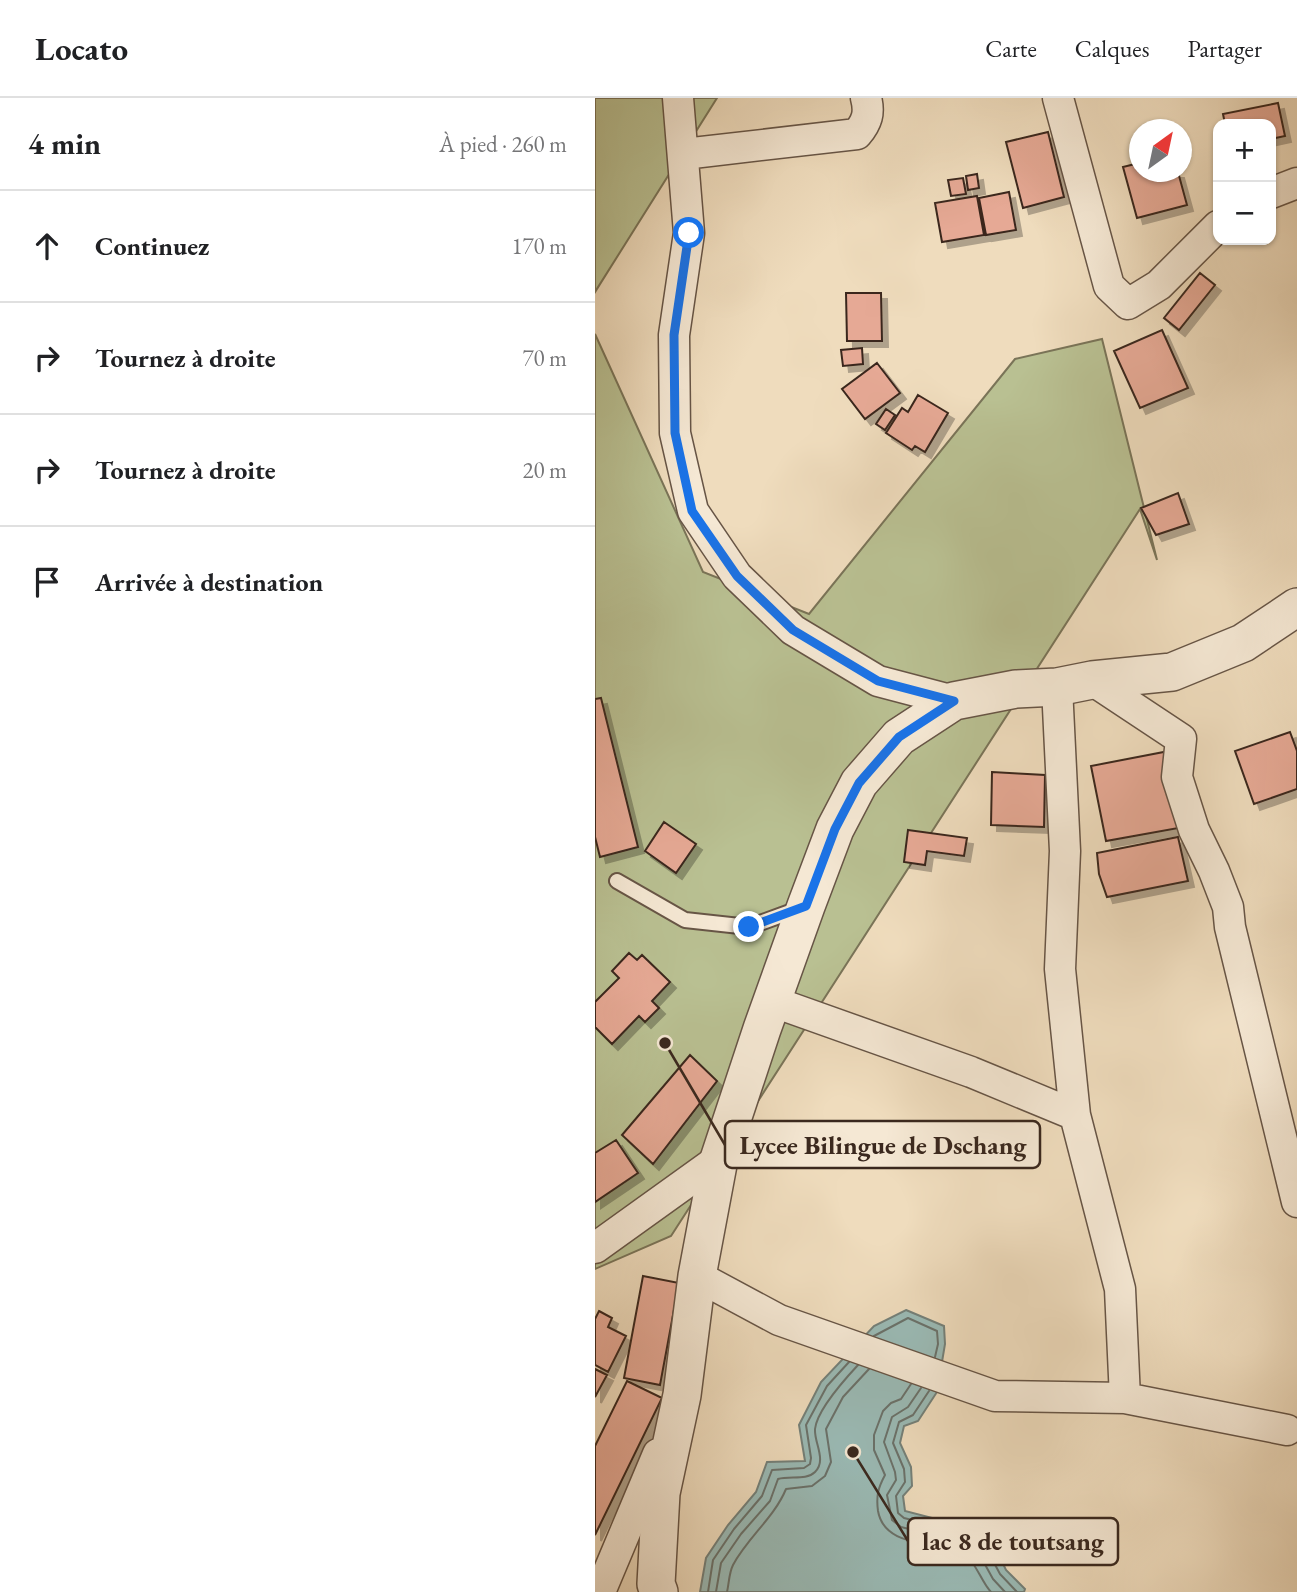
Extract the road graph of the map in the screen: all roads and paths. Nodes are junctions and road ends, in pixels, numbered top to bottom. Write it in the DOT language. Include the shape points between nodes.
graph roads {
  1 [pos="678,98"];
  2 [pos="866,98"];
  3 [pos="1058,98"];
  4 [pos="684,154"];
  5 [pos="1297,183"];
  6 [pos="1276,190"];
  7 [pos="1213,231"];
  8 [pos="1297,607"];
  9 [pos="1092,680"];
  10 [pos="1057,687"];
  11 [pos="954,701"];
  12 [pos="617,881"];
  13 [pos="806,906"];
  14 [pos="771,1001"];
  15 [pos="1075,1115"];
  16 [pos="719,1159"];
  17 [pos="1297,1202"];
  18 [pos="595,1248"];
  19 [pos="697,1276"];
  20 [pos="683,1395"];
  21 [pos="1125,1398"];
  22 [pos="1287,1430"];
  23 [pos="600,1592"];
  24 [pos="659,1592"];
  1 -- 4 [label="street"];
  2 -- 4 [label="street" via="867,121 857,134"];
  3 -- 7 [label="street" via="1109,286 1128,304 1159,285"];
  4 -- 11 [label="street" via="689,233 674,335 675,433 692,511 737,576 793,630 878,681"];
  5 -- 6 [label="street"];
  8 -- 9 [label="street" via="1243,643 1173,672"];
  9 -- 10 [label="street"];
  9 -- 17 [label="street" via="1181,739 1177,777 1194,830 1228,906"];
  10 -- 11 [label="street" via="1016,689"];
  10 -- 15 [label="street" via="1065,851 1060,969"];
  11 -- 13 [label="street" via="899,737 859,783 835,829"];
  12 -- 13 [label="lane" via="685,920 749,927"];
  13 -- 14 [label="street"];
  14 -- 15 [label="street" via="971,1072"];
  14 -- 16 [label="street"];
  15 -- 21 [label="street" via="1120,1289"];
  16 -- 18 [label="street"];
  16 -- 19 [label="street"];
  19 -- 20 [label="street"];
  19 -- 21 [label="street" via="779,1320 995,1396"];
  20 -- 23 [label="street"];
  20 -- 24 [label="street" via="661,1493"];
  21 -- 22 [label="street"];
}
